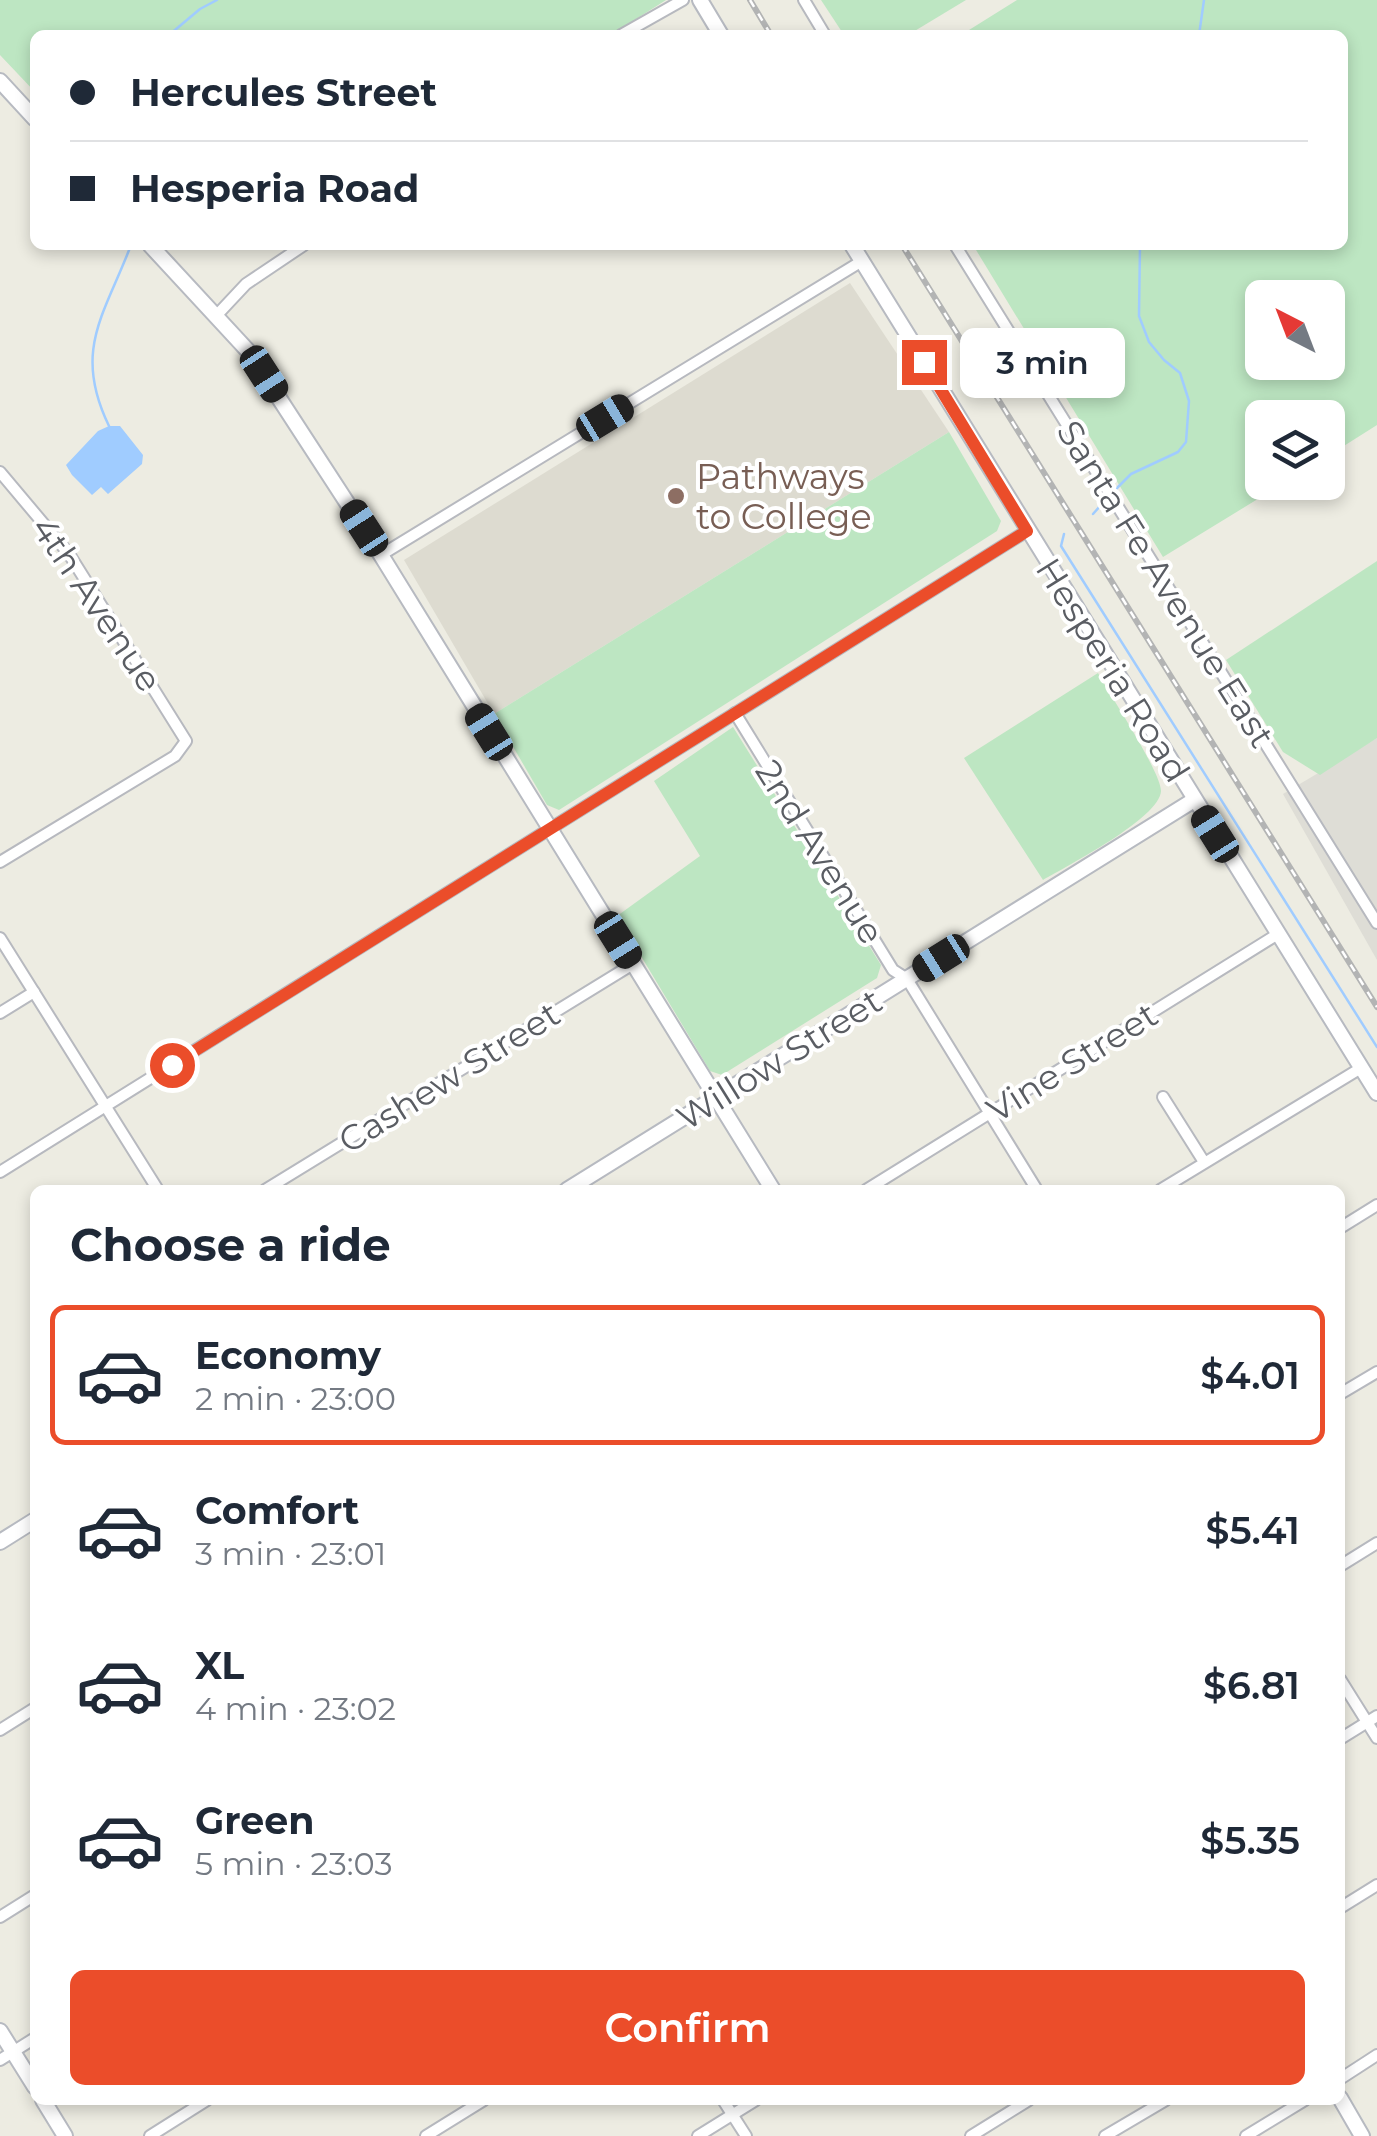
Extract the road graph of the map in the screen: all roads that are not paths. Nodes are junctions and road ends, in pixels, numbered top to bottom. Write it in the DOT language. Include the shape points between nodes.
graph roads {
  1 [pos="683,0"];
  2 [pos="700,0"];
  3 [pos="804,0"];
  4 [pos="630,30"];
  5 [pos="718,30"];
  6 [pos="822,30"];
  7 [pos="0,81"];
  8 [pos="30,114"];
  9 [pos="155,250"];
  10 [pos="297,250"];
  11 [pos="855,250"];
  12 [pos="959,250"];
  13 [pos="862,261"];
  14 [pos="216,316"];
  15 [pos="0,472"];
  16 [pos="1027,531"];
  17 [pos="381,555"];
  18 [pos="735,713"];
  19 [pos="1194,800"];
  20 [pos="548,830"];
  21 [pos="0,862"];
  22 [pos="1377,923"];
  23 [pos="1278,934"];
  24 [pos="0,938"];
  25 [pos="632,964"];
  26 [pos="907,979"];
  27 [pos="34,992"];
  28 [pos="0,1013"];
  29 [pos="1361,1068"];
  30 [pos="1377,1093"];
  31 [pos="716,1098"];
  32 [pos="1163,1098"];
  33 [pos="106,1107"];
  34 [pos="990,1113"];
  35 [pos="1204,1162"];
  36 [pos="0,1172"];
  37 [pos="155,1185"];
  38 [pos="273,1185"];
  39 [pos="576,1185"];
  40 [pos="771,1185"];
  41 [pos="874,1185"];
  42 [pos="1034,1185"];
  43 [pos="1168,1185"];
  44 [pos="1377,1204"];
  45 [pos="1345,1225"];
  46 [pos="1377,1372"];
  47 [pos="1345,1391"];
  48 [pos="30,1523"];
  49 [pos="0,1542"];
  50 [pos="1377,1544"];
  51 [pos="1345,1563"];
  52 [pos="1345,1685"];
  53 [pos="30,1711"];
  54 [pos="1372,1719"];
  55 [pos="0,1730"];
  56 [pos="1345,1736"];
  57 [pos="1377,1738"];
  58 [pos="1377,1885"];
  59 [pos="30,1897"];
  60 [pos="1345,1905"];
  61 [pos="0,1916"];
  62 [pos="0,2032"];
  63 [pos="30,2041"];
  64 [pos="1377,2055"];
  65 [pos="6,2056"];
  66 [pos="1345,2075"];
  67 [pos="30,2082"];
  68 [pos="46,2105"];
  69 [pos="199,2105"];
  70 [pos="476,2105"];
  71 [pos="726,2105"];
  72 [pos="748,2105"];
  73 [pos="1021,2105"];
  74 [pos="1158,2105"];
  75 [pos="1297,2105"];
  76 [pos="1344,2105"];
  77 [pos="732,2115"];
  78 [pos="65,2136"];
  79 [pos="150,2136"];
  80 [pos="426,2136"];
  81 [pos="698,2136"];
  82 [pos="746,2136"];
  83 [pos="971,2136"];
  84 [pos="1105,2136"];
  85 [pos="1246,2136"];
  86 [pos="1362,2136"];
  1 -- 4 [label="street"];
  2 -- 5 [label="street"];
  3 -- 6 [label="street"];
  7 -- 8 [label="street"];
  9 -- 14 [label="street"];
  10 -- 14 [label="street" via="246,284"];
  11 -- 13 [label="street, Hesperia Road"];
  12 -- 22 [label="street, Santa Fe Avenue East"];
  13 -- 16 [label="street, Hesperia Road"];
  13 -- 17 [label="street"];
  14 -- 17 [label="street" via="249,352"];
  15 -- 21 [label="street, 4th Avenue" via="69,554 186,741 175,756"];
  16 -- 18 [label="street"];
  16 -- 19 [label="street, Hesperia Road"];
  17 -- 20 [label="street"];
  18 -- 20 [label="street"];
  18 -- 26 [label="street, 2nd Avenue" via="893,970"];
  19 -- 23 [label="street, Hesperia Road"];
  19 -- 26 [label="street, Willow Street"];
  20 -- 25 [label="street"];
  20 -- 33 [label="street"];
  23 -- 29 [label="street, Hesperia Road"];
  23 -- 34 [label="street, Vine Street"];
  24 -- 27 [label="street"];
  25 -- 31 [label="street"];
  25 -- 38 [label="street, Cashew Street"];
  26 -- 31 [label="street, Willow Street"];
  26 -- 34 [label="street, 2nd Avenue"];
  27 -- 28 [label="street"];
  27 -- 33 [label="street"];
  29 -- 30 [label="street, Hesperia Road"];
  29 -- 35 [label="street"];
  31 -- 39 [label="street, Willow Street"];
  31 -- 40 [label="street"];
  32 -- 35 [label="street"];
  33 -- 36 [label="street"];
  33 -- 37 [label="street"];
  34 -- 41 [label="street, Vine Street"];
  34 -- 42 [label="street, 2nd Avenue"];
  35 -- 43 [label="street"];
  44 -- 45 [label="street"];
  46 -- 47 [label="street"];
  48 -- 49 [label="street"];
  50 -- 51 [label="street"];
  52 -- 54 [label="street"];
  53 -- 55 [label="street"];
  54 -- 56 [label="street"];
  54 -- 57 [label="street"];
  58 -- 60 [label="street"];
  59 -- 61 [label="street"];
  62 -- 65 [label="street"];
  63 -- 65 [label="street"];
  64 -- 66 [label="street"];
  65 -- 67 [label="street"];
  68 -- 78 [label="street"];
  69 -- 79 [label="street"];
  70 -- 80 [label="street"];
  71 -- 77 [label="street"];
  72 -- 77 [label="street"];
  73 -- 83 [label="street"];
  74 -- 84 [label="street"];
  75 -- 85 [label="street"];
  76 -- 86 [label="street"];
  77 -- 81 [label="street"];
  77 -- 82 [label="street"];
}
